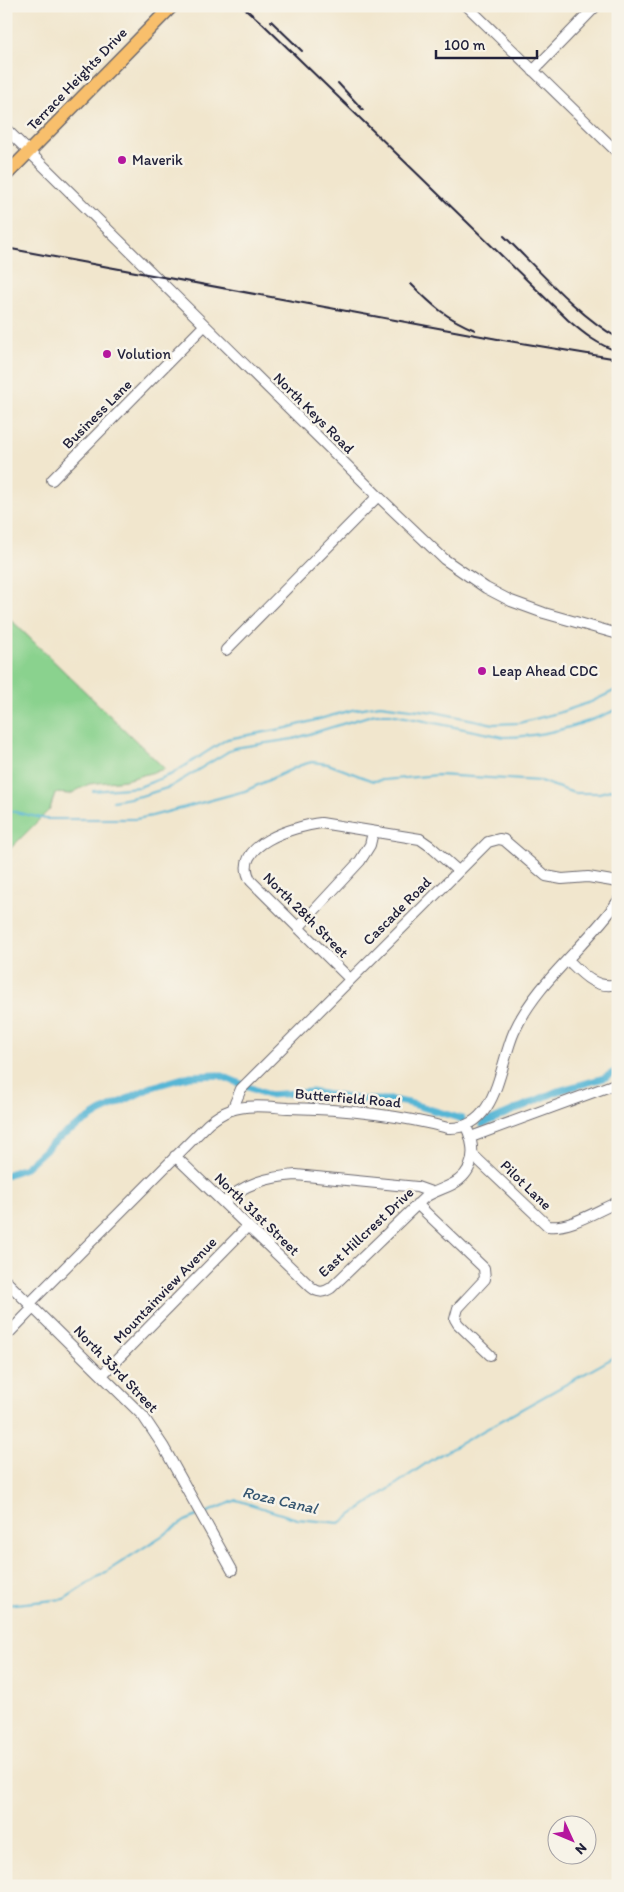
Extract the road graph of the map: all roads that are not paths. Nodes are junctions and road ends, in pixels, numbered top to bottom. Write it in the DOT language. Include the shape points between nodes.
graph roads {
  1 [pos="172,6"];
  2 [pos="467,6"];
  3 [pos="596,6"];
  4 [pos="533,71"];
  5 [pos="6,129"];
  6 [pos="30,152"];
  7 [pos="618,153"];
  8 [pos="6,175"];
  9 [pos="204,326"];
  10 [pos="52,480"];
  11 [pos="378,496"];
  12 [pos="618,634"];
  13 [pos="226,650"];
  14 [pos="373,832"];
  15 [pos="458,870"];
  16 [pos="618,882"];
  17 [pos="618,901"];
  18 [pos="298,928"];
  19 [pos="568,960"];
  20 [pos="350,979"];
  21 [pos="618,984"];
  22 [pos="618,1083"];
  23 [pos="232,1110"];
  24 [pos="466,1126"];
  25 [pos="471,1137"];
  26 [pos="473,1155"];
  27 [pos="175,1156"];
  28 [pos="431,1192"];
  29 [pos="618,1202"];
  30 [pos="224,1203"];
  31 [pos="417,1204"];
  32 [pos="248,1226"];
  33 [pos="6,1281"];
  34 [pos="320,1292"];
  35 [pos="31,1306"];
  36 [pos="6,1336"];
  37 [pos="490,1355"];
  38 [pos="103,1374"];
  39 [pos="232,1570"];
  1 -- 6 [label="main road, Terrace Heights Drive"];
  2 -- 4 [label="street"];
  3 -- 4 [label="street"];
  4 -- 7 [label="street"];
  5 -- 6 [label="street, North Keys Road"];
  6 -- 8 [label="main road, Terrace Heights Drive"];
  6 -- 9 [label="street, North Keys Road"];
  9 -- 10 [label="street, Business Lane"];
  9 -- 11 [label="street, North Keys Road"];
  11 -- 12 [label="street, North Keys Road" via="444,559 486,588 544,614"];
  11 -- 13 [label="street"];
  14 -- 15 [label="street" via="420,839"];
  14 -- 18 [label="street" via="370,845 360,861"];
  14 -- 18 [label="street, North 28th Street" via="307,825 262,844 252,852 246,869 251,881"];
  15 -- 16 [label="street, Cascade Road" via="484,845 499,839 546,876"];
  15 -- 20 [label="street, Cascade Road"];
  17 -- 19 [label="street"];
  18 -- 20 [label="street, North 28th Street"];
  19 -- 21 [label="street" via="598,984"];
  19 -- 24 [label="street" via="528,1007 507,1049 490,1101 480,1116"];
  20 -- 23 [label="street, Cascade Road" via="241,1089"];
  22 -- 25 [label="street"];
  23 -- 24 [label="street, Butterfield Road" via="315,1108 391,1115 448,1128"];
  23 -- 27 [label="street, Butterfield Road" via="216,1117"];
  24 -- 25 [label="street"];
  25 -- 26 [label="street"];
  26 -- 28 [label="street, East Hillcrest Drive" via="467,1172 460,1180"];
  26 -- 29 [label="street, Pilot Lane" via="548,1226 570,1224"];
  27 -- 30 [label="street, North 31st Street"];
  27 -- 35 [label="street, Butterfield Road"];
  28 -- 30 [label="street" via="416,1187 296,1175 279,1176 250,1185"];
  28 -- 31 [label="street, East Hillcrest Drive"];
  30 -- 32 [label="street, North 31st Street"];
  31 -- 34 [label="street, East Hillcrest Drive" via="331,1288"];
  31 -- 37 [label="street" via="484,1268 485,1279 458,1308 455,1319"];
  32 -- 34 [label="street, North 31st Street"];
  32 -- 38 [label="street, Mountainview Avenue"];
  33 -- 35 [label="street, North 33rd Street"];
  35 -- 36 [label="street, Butterfield Road"];
  35 -- 38 [label="street, North 33rd Street"];
  38 -- 39 [label="street, North 33rd Street" via="143,1416 163,1446"];
}
